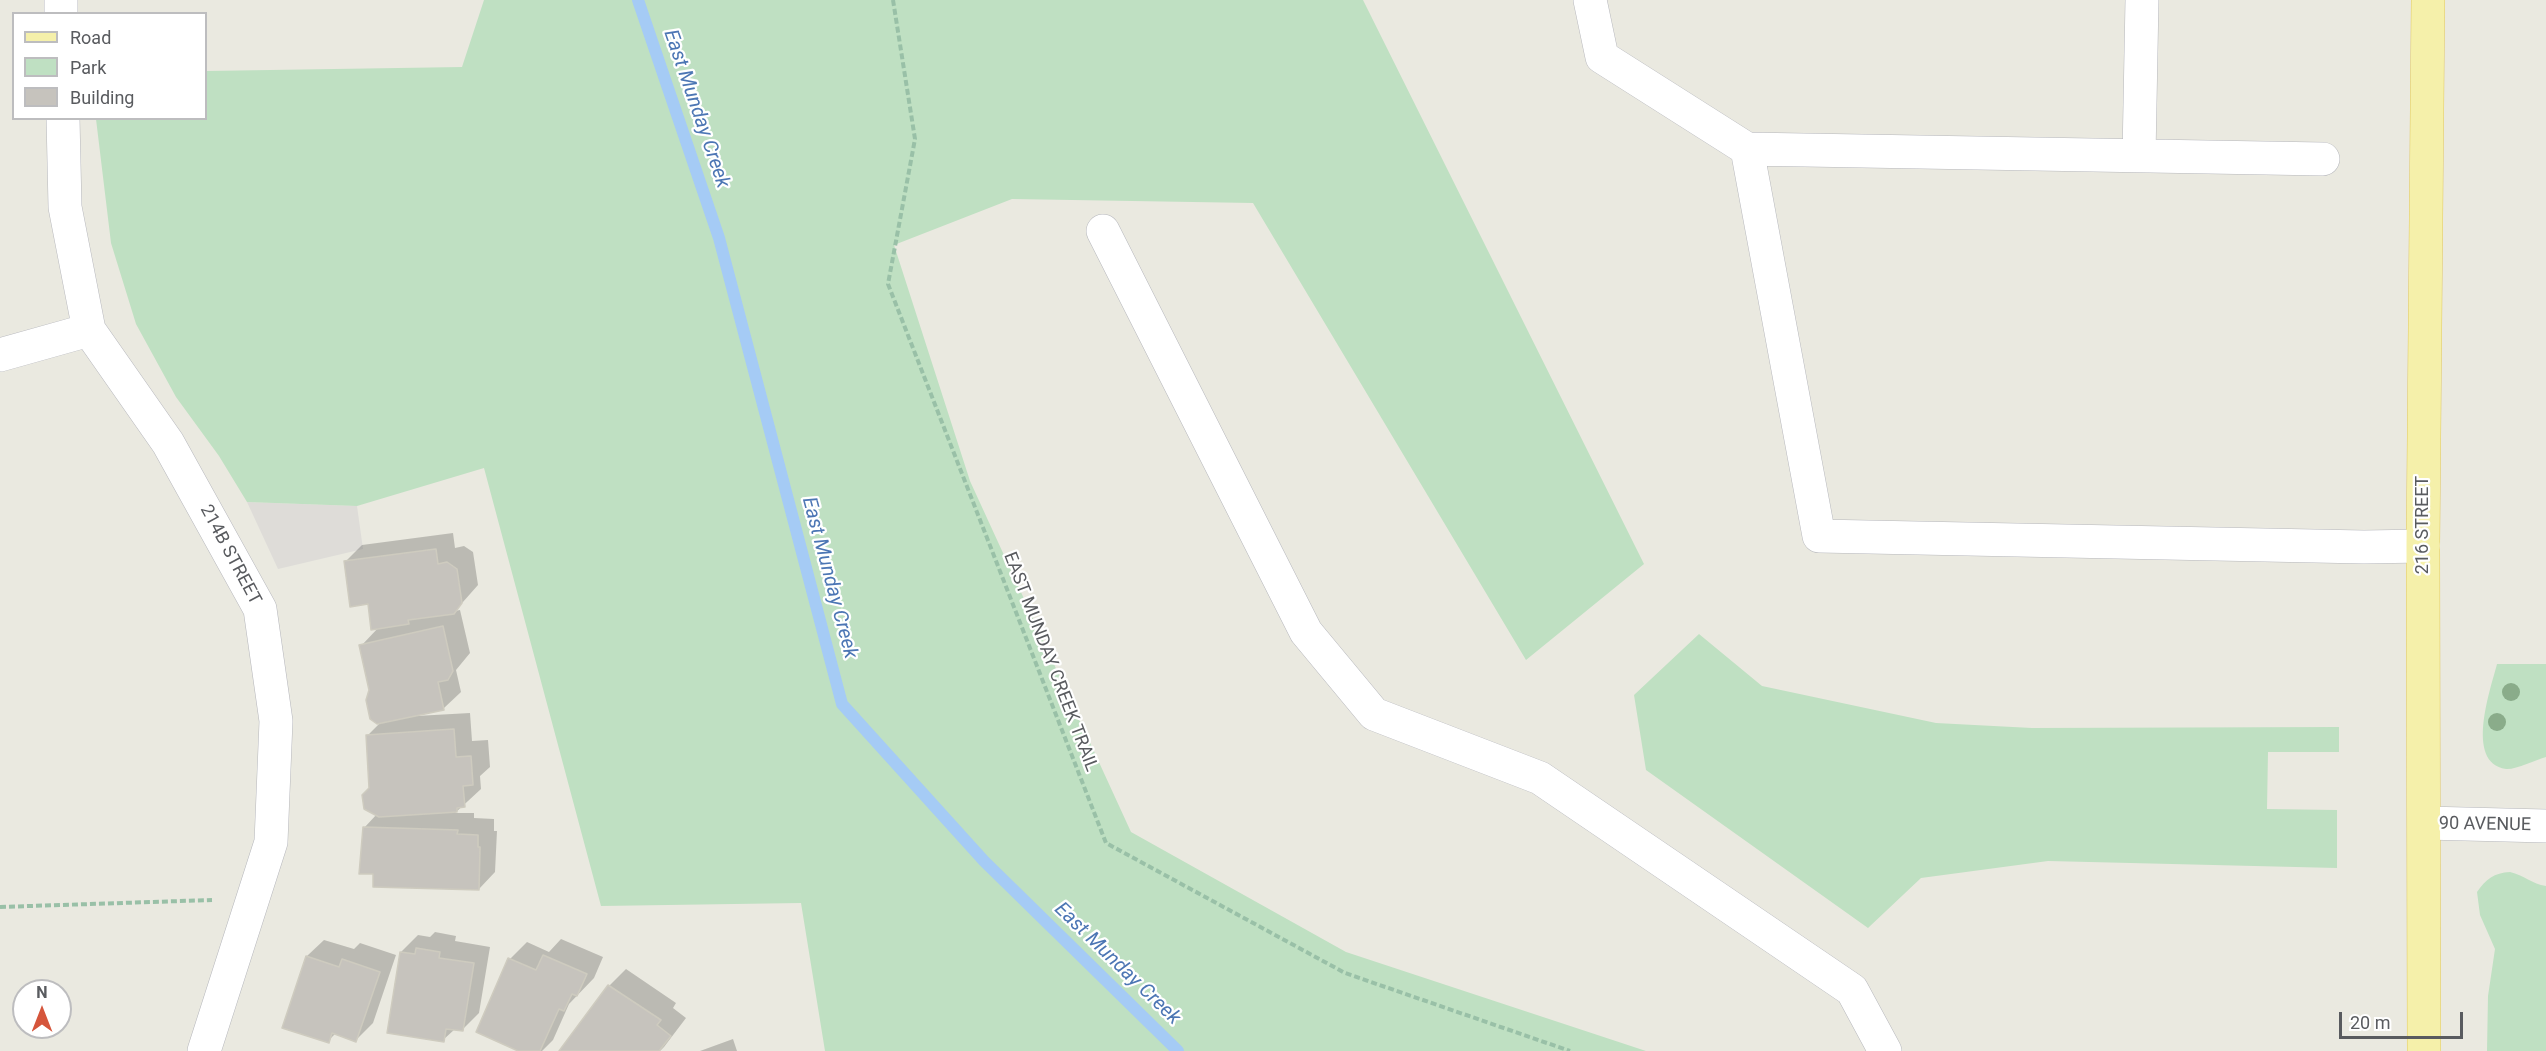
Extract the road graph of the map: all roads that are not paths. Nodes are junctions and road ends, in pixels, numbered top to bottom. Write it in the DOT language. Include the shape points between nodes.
graph roads {
  1 [pos="1590,0"];
  2 [pos="2142,0"];
  3 [pos="2428,0"];
  4 [pos="63,120"];
  5 [pos="1747,149"];
  6 [pos="2139,156"];
  7 [pos="2323,159"];
  8 [pos="1103,231"];
  9 [pos="88,330"];
  10 [pos="0,355"];
  11 [pos="2422,546"];
  12 [pos="2425,824"];
  13 [pos="2546,826"];
  14 [pos="204,1051"];
  15 [pos="1885,1051"];
  16 [pos="2424,1051"];
  1 -- 5 [label="street" via="1602,57"];
  2 -- 6 [label="street"];
  3 -- 11 [label="main road, 216 STREET"];
  4 -- 9 [label="street, 214B STREET" via="65,207"];
  5 -- 6 [label="street"];
  5 -- 11 [label="street" via="1819,536"];
  6 -- 7 [label="street"];
  8 -- 15 [label="street" via="1306,632 1374,714 1540,778 1852,990"];
  9 -- 10 [label="street"];
  9 -- 14 [label="street, 214B STREET" via="168,443 260,609 276,721 272,842"];
  11 -- 12 [label="main road, 216 STREET"];
  12 -- 13 [label="street, 90 AVENUE"];
  12 -- 16 [label="main road, 216 STREET"];
}
